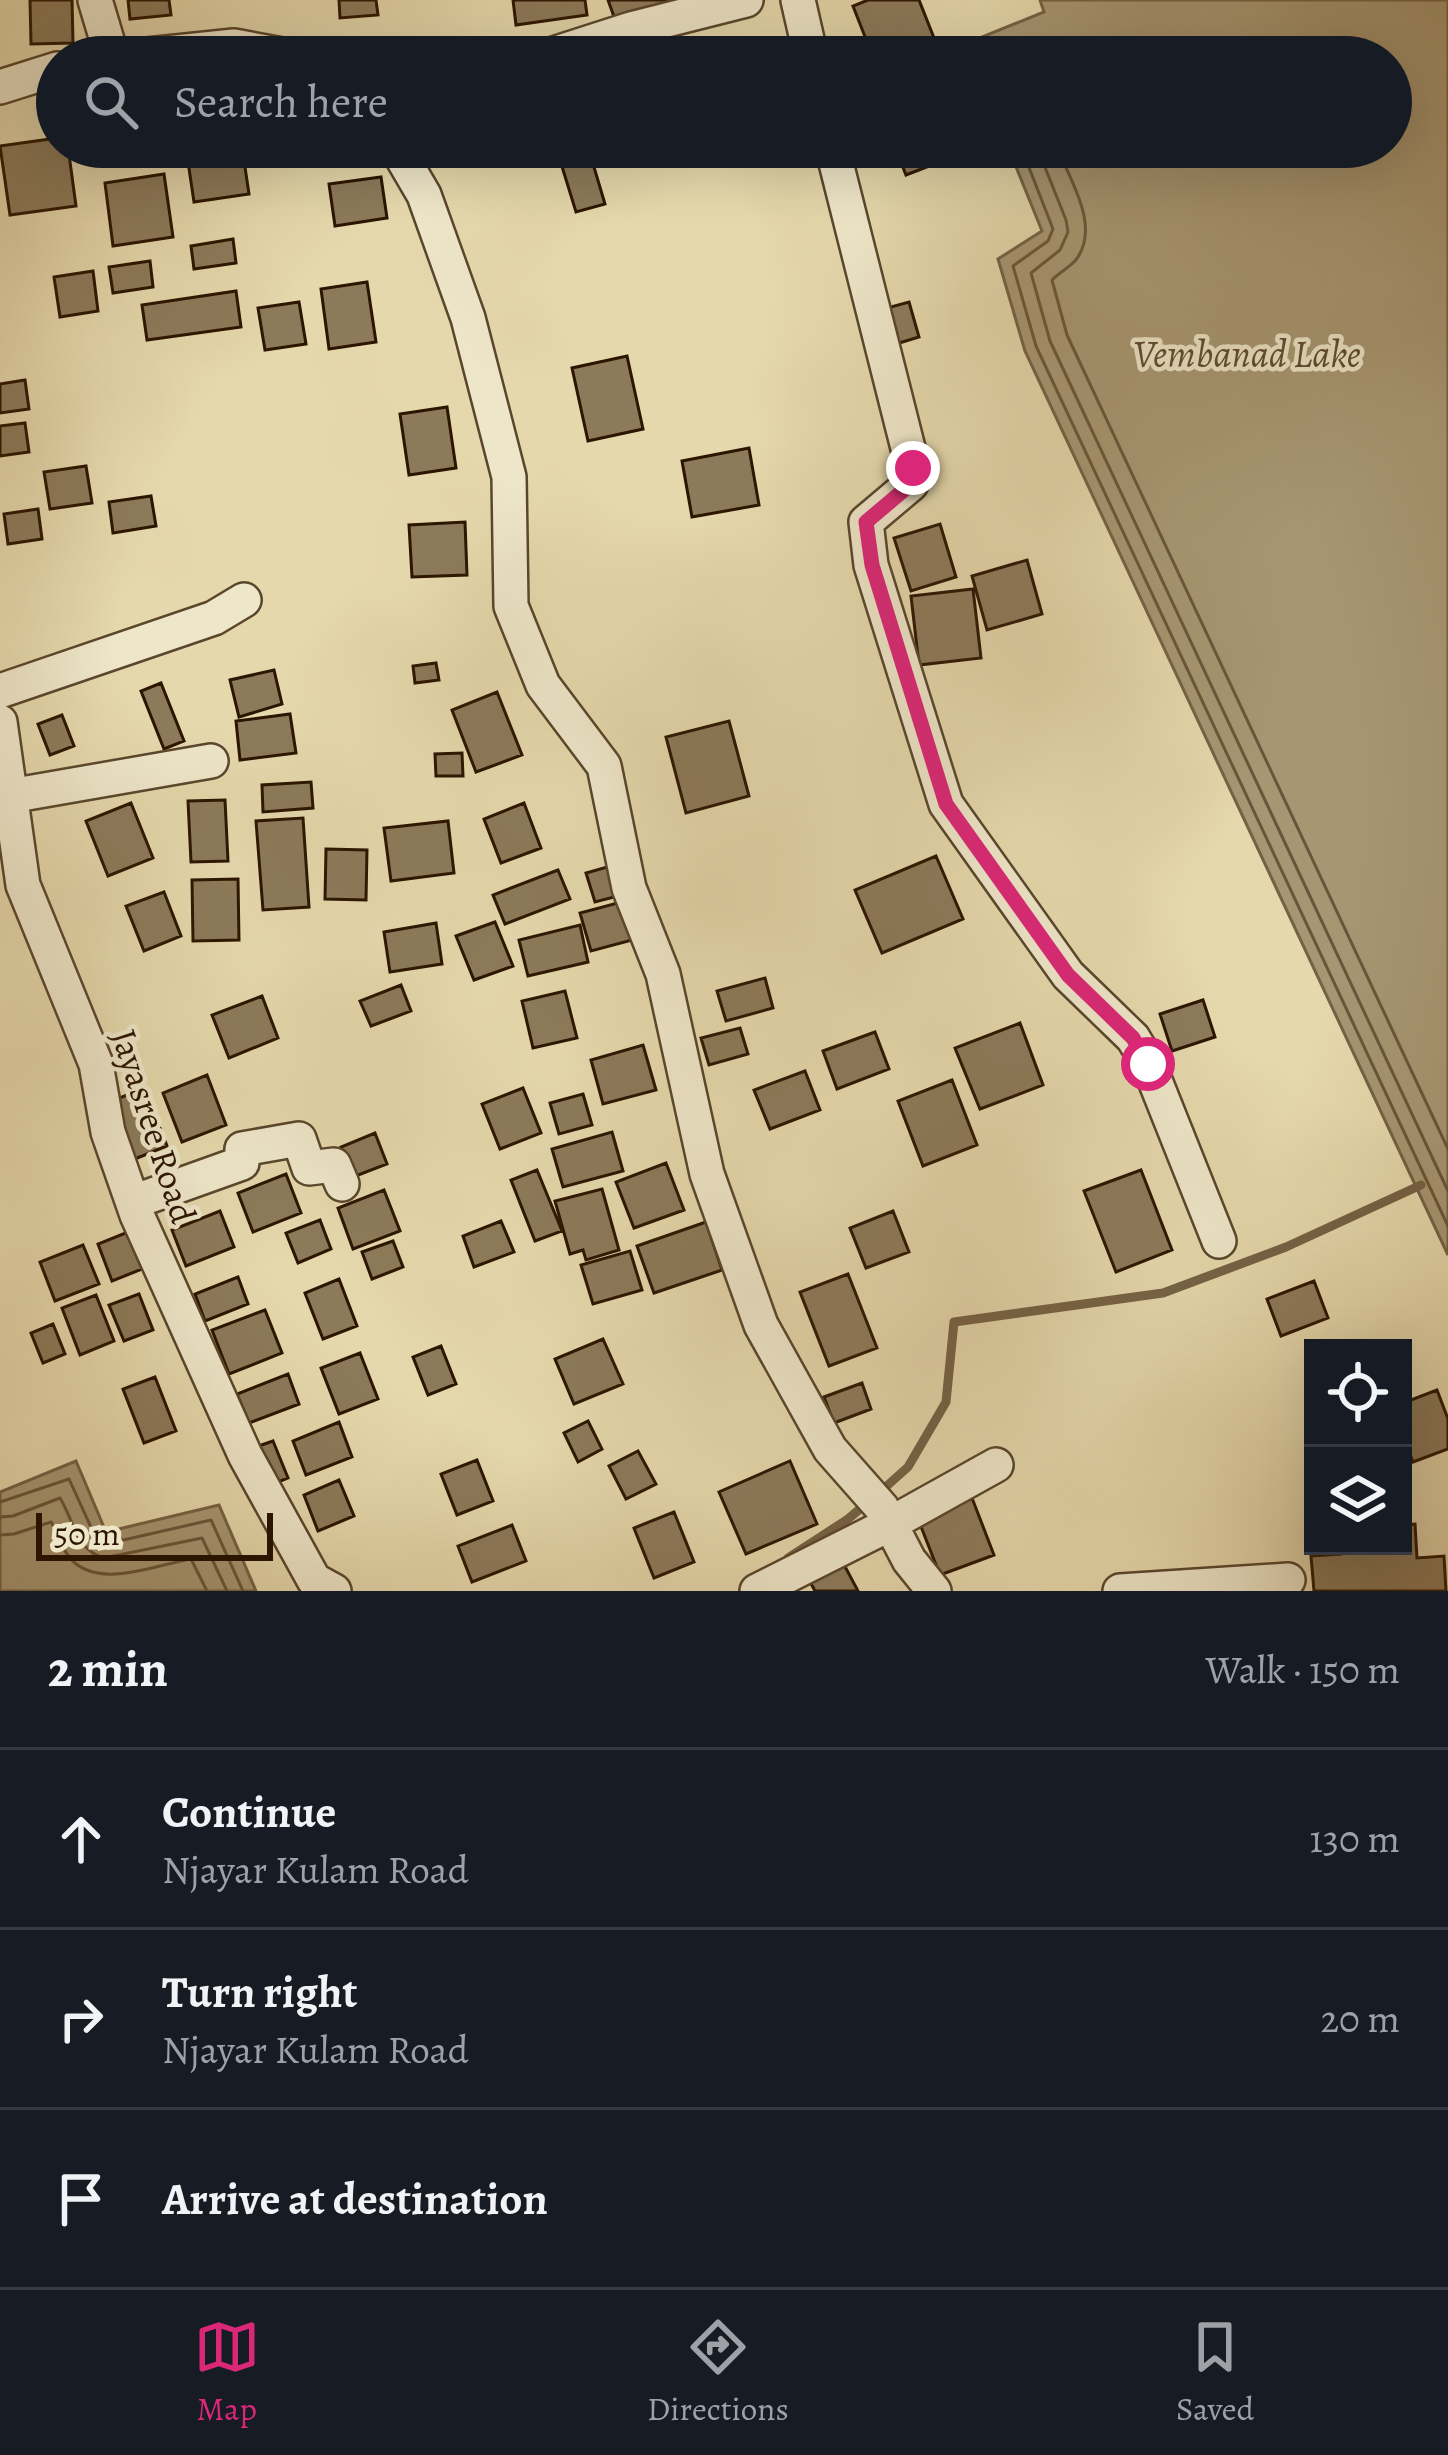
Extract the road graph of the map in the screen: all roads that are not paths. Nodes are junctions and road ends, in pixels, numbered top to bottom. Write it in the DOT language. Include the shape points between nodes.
graph roads {
  1 [pos="94,0"];
  2 [pos="746,0"];
  3 [pos="798,0"];
  4 [pos="105,36"];
  5 [pos="609,36"];
  6 [pos="806,36"];
  7 [pos="36,76"];
  8 [pos="0,87"];
  9 [pos="409,168"];
  10 [pos="837,168"];
  11 [pos="244,600"];
  12 [pos="0,691"];
  13 [pos="0,722"];
  14 [pos="211,761"];
  15 [pos="10,796"];
  16 [pos="342,1184"];
  17 [pos="133,1202"];
  18 [pos="1219,1240"];
  19 [pos="996,1465"];
  20 [pos="878,1506"];
  21 [pos="1288,1580"];
  22 [pos="334,1591"];
  23 [pos="758,1591"];
  24 [pos="934,1591"];
  25 [pos="1120,1591"];
  1 -- 4 [label="street"];
  2 -- 5 [label="street"];
  3 -- 6 [label="street"];
  7 -- 8 [label="street"];
  9 -- 20 [label="street" via="468,318 509,477 511,606 543,685 604,766 629,888 663,974 706,1174 761,1325 830,1449"];
  10 -- 18 [label="street" via="913,468 911,484 866,522 872,565 946,804 1068,975 1133,1038"];
  11 -- 12 [label="street" via="214,618"];
  13 -- 15 [label="street, Jayasree Road"];
  14 -- 15 [label="street"];
  15 -- 17 [label="street, Jayasree Road" via="23,885 96,1064 108,1132"];
  16 -- 17 [label="street" via="334,1165 309,1168 299,1139 242,1149 242,1163"];
  17 -- 22 [label="street, Jayasree Road" via="245,1455 314,1580"];
  19 -- 20 [label="street"];
  20 -- 23 [label="street"];
  20 -- 24 [label="street"];
  21 -- 25 [label="street"];
}
